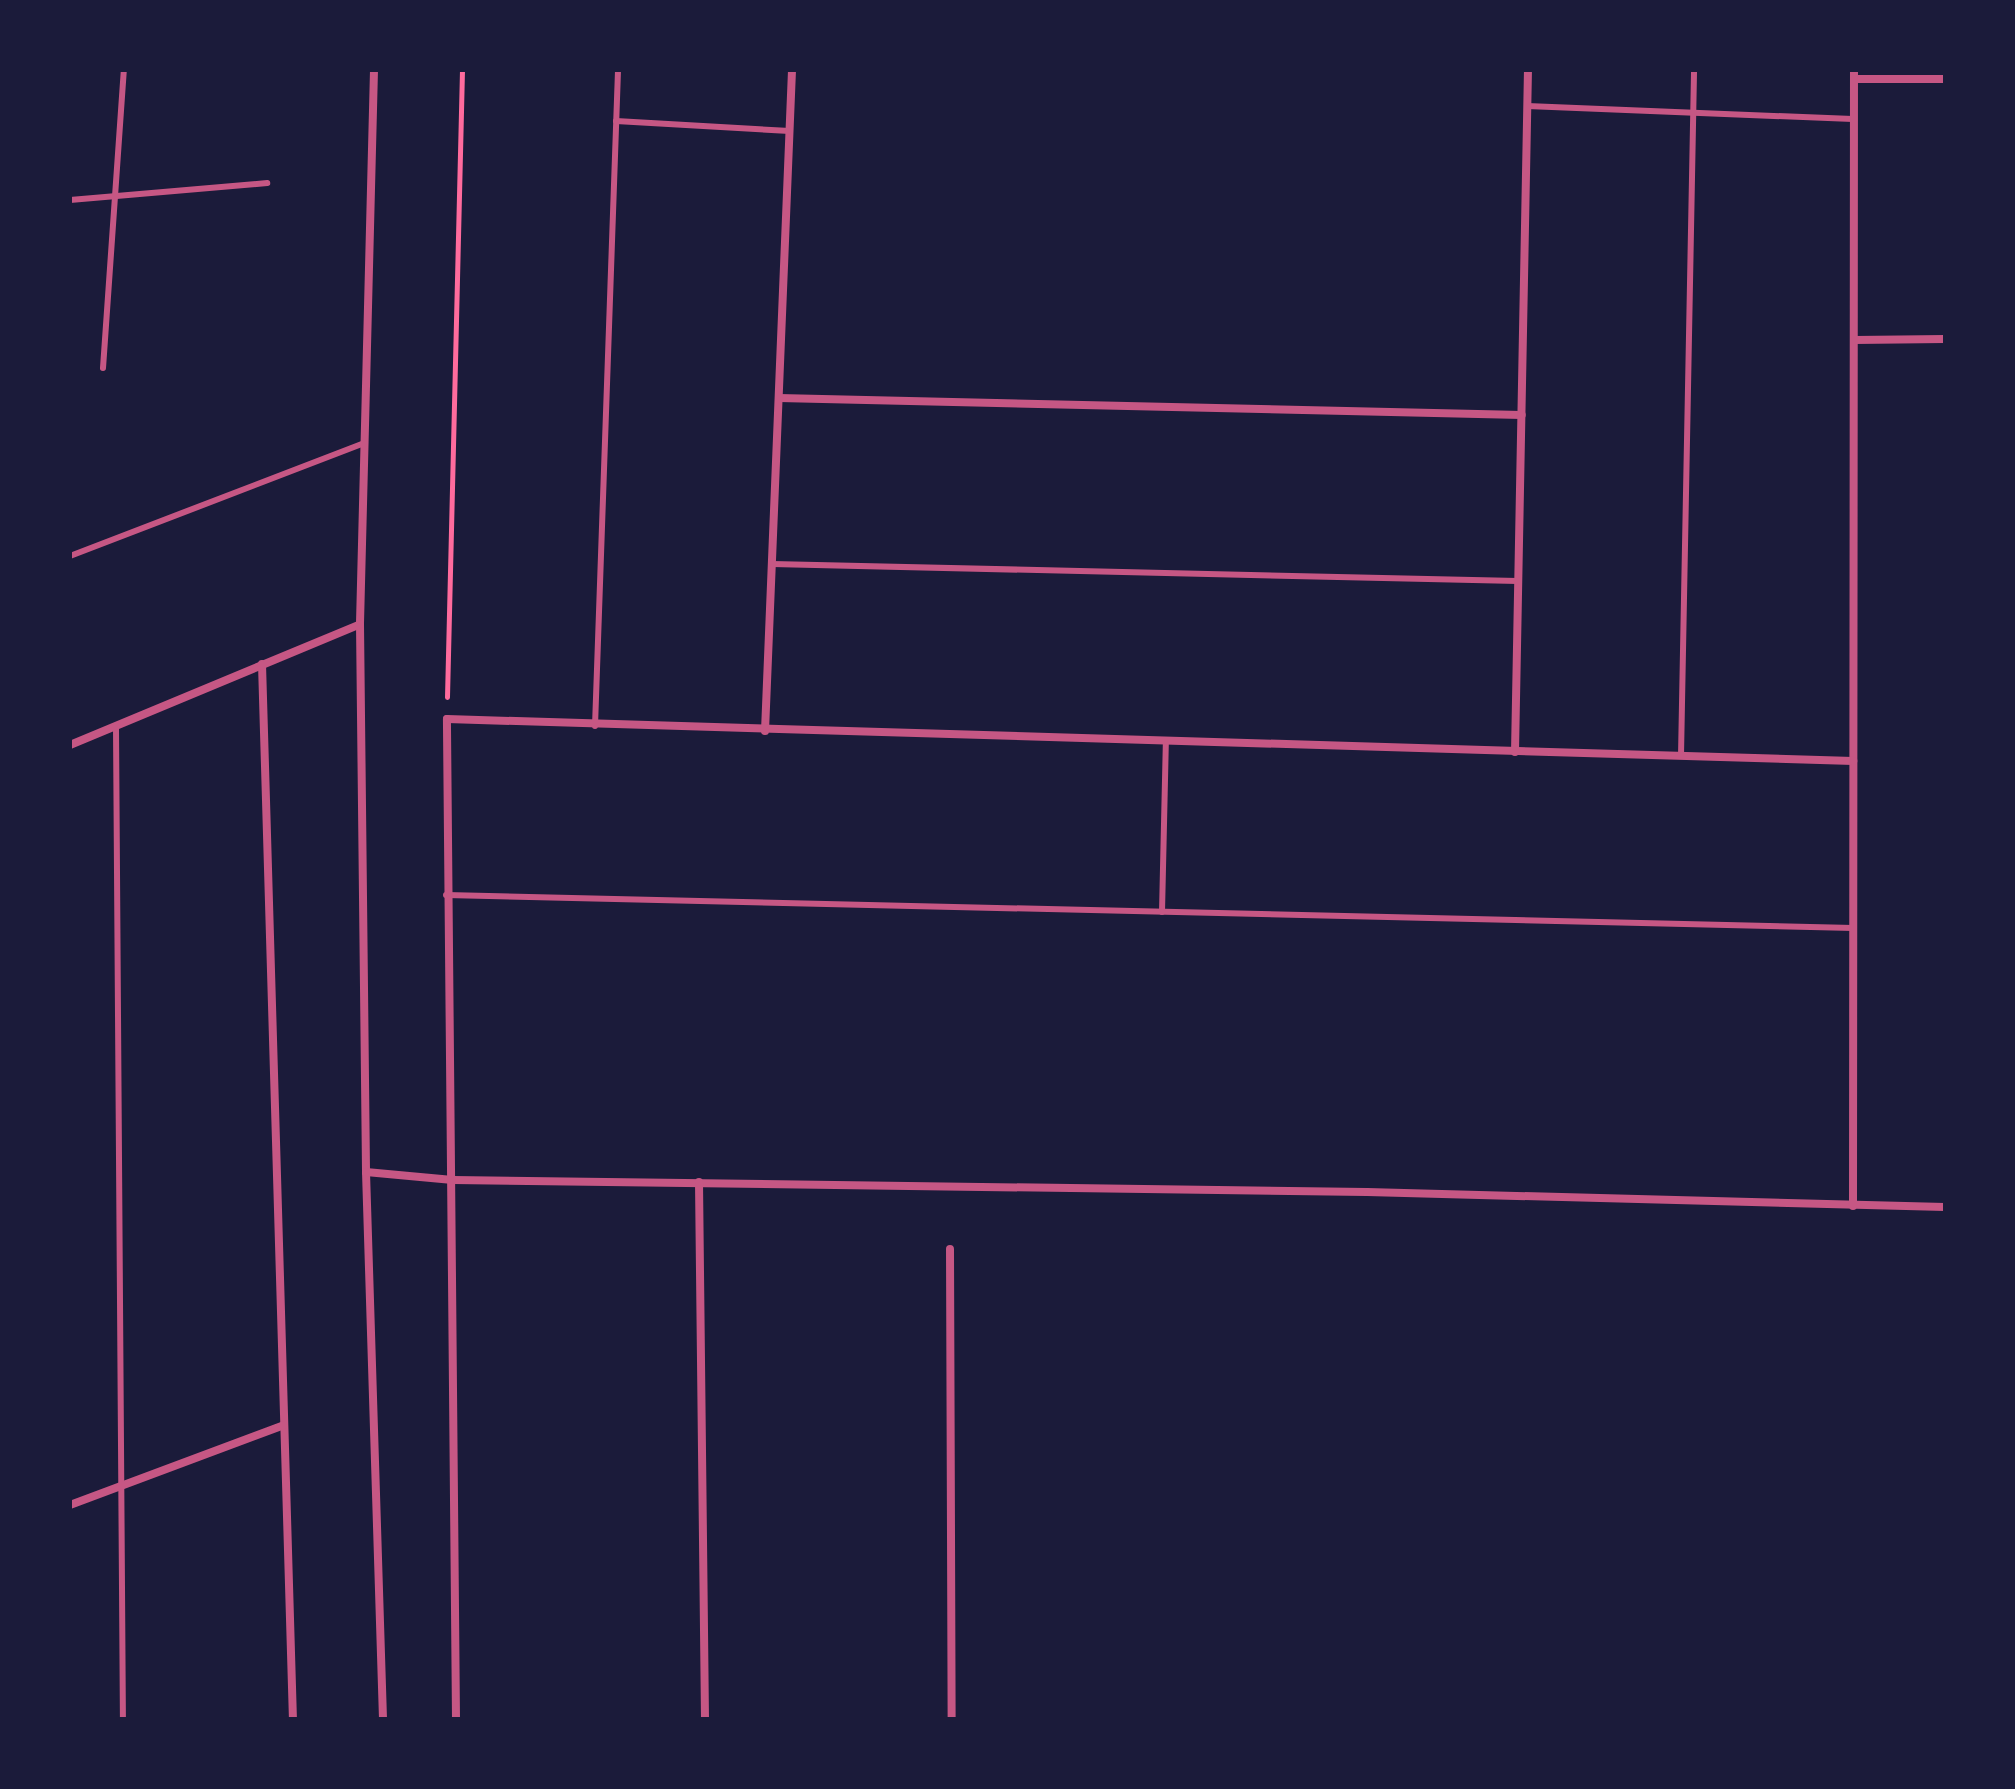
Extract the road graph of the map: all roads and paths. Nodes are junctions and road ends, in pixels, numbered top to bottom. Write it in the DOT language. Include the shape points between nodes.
graph roads {
  1 [pos="124,70"];
  2 [pos="374,70"];
  3 [pos="462,70"];
  4 [pos="618,70"];
  5 [pos="792,70"];
  6 [pos="1528,70"];
  7 [pos="1694,70"];
  8 [pos="1854,74"];
  9 [pos="1945,79"];
  10 [pos="1527,106"];
  11 [pos="1694,112"];
  12 [pos="1853,119"];
  13 [pos="616,121"];
  14 [pos="790,131"];
  15 [pos="267,183"];
  16 [pos="117,196"];
  17 [pos="70,200"];
  18 [pos="1945,339"];
  19 [pos="1854,340"];
  20 [pos="103,368"];
  21 [pos="779,398"];
  22 [pos="1522,415"];
  23 [pos="365,443"];
  24 [pos="70,556"];
  25 [pos="772,564"];
  26 [pos="1518,581"];
  27 [pos="360,624"];
  28 [pos="262,664"];
  29 [pos="447,719"];
  30 [pos="595,726"];
  31 [pos="116,728"];
  32 [pos="765,731"];
  33 [pos="1166,742"];
  34 [pos="70,745"];
  35 [pos="1515,752"];
  36 [pos="1681,756"];
  37 [pos="1853,761"];
  38 [pos="445,895"];
  39 [pos="1162,912"];
  40 [pos="1854,928"];
  41 [pos="366,1172"];
  42 [pos="453,1180"];
  43 [pos="699,1182"];
  44 [pos="1853,1206"];
  45 [pos="1945,1207"];
  46 [pos="950,1249"];
  47 [pos="284,1425"];
  48 [pos="122,1486"];
  49 [pos="70,1505"];
  50 [pos="123,1719"];
  51 [pos="293,1719"];
  52 [pos="383,1719"];
  53 [pos="456,1719"];
  54 [pos="705,1719"];
  55 [pos="952,1719"];
  1 -- 16 [label="lane"];
  2 -- 23 [label="street"];
  3 -- 29 [label="path"];
  4 -- 13 [label="lane"];
  5 -- 14 [label="street"];
  6 -- 10 [label="street"];
  7 -- 11 [label="lane"];
  8 -- 9 [label="street"];
  8 -- 12 [label="street"];
  10 -- 11 [label="lane"];
  10 -- 22 [label="street"];
  11 -- 12 [label="lane"];
  11 -- 36 [label="lane"];
  12 -- 19 [label="street"];
  13 -- 14 [label="lane"];
  13 -- 30 [label="lane"];
  14 -- 21 [label="street"];
  15 -- 16 [label="lane"];
  16 -- 17 [label="lane"];
  16 -- 20 [label="lane"];
  18 -- 19 [label="street"];
  19 -- 37 [label="street"];
  21 -- 22 [label="street"];
  21 -- 25 [label="street"];
  22 -- 26 [label="street"];
  23 -- 24 [label="lane"];
  23 -- 27 [label="street"];
  25 -- 26 [label="lane"];
  25 -- 32 [label="street"];
  26 -- 35 [label="street"];
  27 -- 28 [label="street"];
  27 -- 41 [label="street"];
  28 -- 31 [label="street"];
  28 -- 47 [label="street"];
  29 -- 30 [label="street"];
  29 -- 38 [label="street"];
  30 -- 32 [label="street"];
  31 -- 34 [label="street"];
  31 -- 48 [label="lane"];
  32 -- 33 [label="street"];
  33 -- 35 [label="street"];
  33 -- 39 [label="lane"];
  35 -- 36 [label="street"];
  36 -- 37 [label="street"];
  37 -- 40 [label="street"];
  38 -- 39 [label="lane"];
  38 -- 42 [label="street"];
  39 -- 40 [label="lane"];
  40 -- 44 [label="street"];
  41 -- 42 [label="street"];
  41 -- 52 [label="street"];
  42 -- 43 [label="street"];
  42 -- 53 [label="street"];
  43 -- 44 [label="street"];
  43 -- 54 [label="street"];
  44 -- 45 [label="street"];
  46 -- 55 [label="street"];
  47 -- 48 [label="street"];
  47 -- 51 [label="street"];
  48 -- 49 [label="street"];
  48 -- 50 [label="lane"];
}
